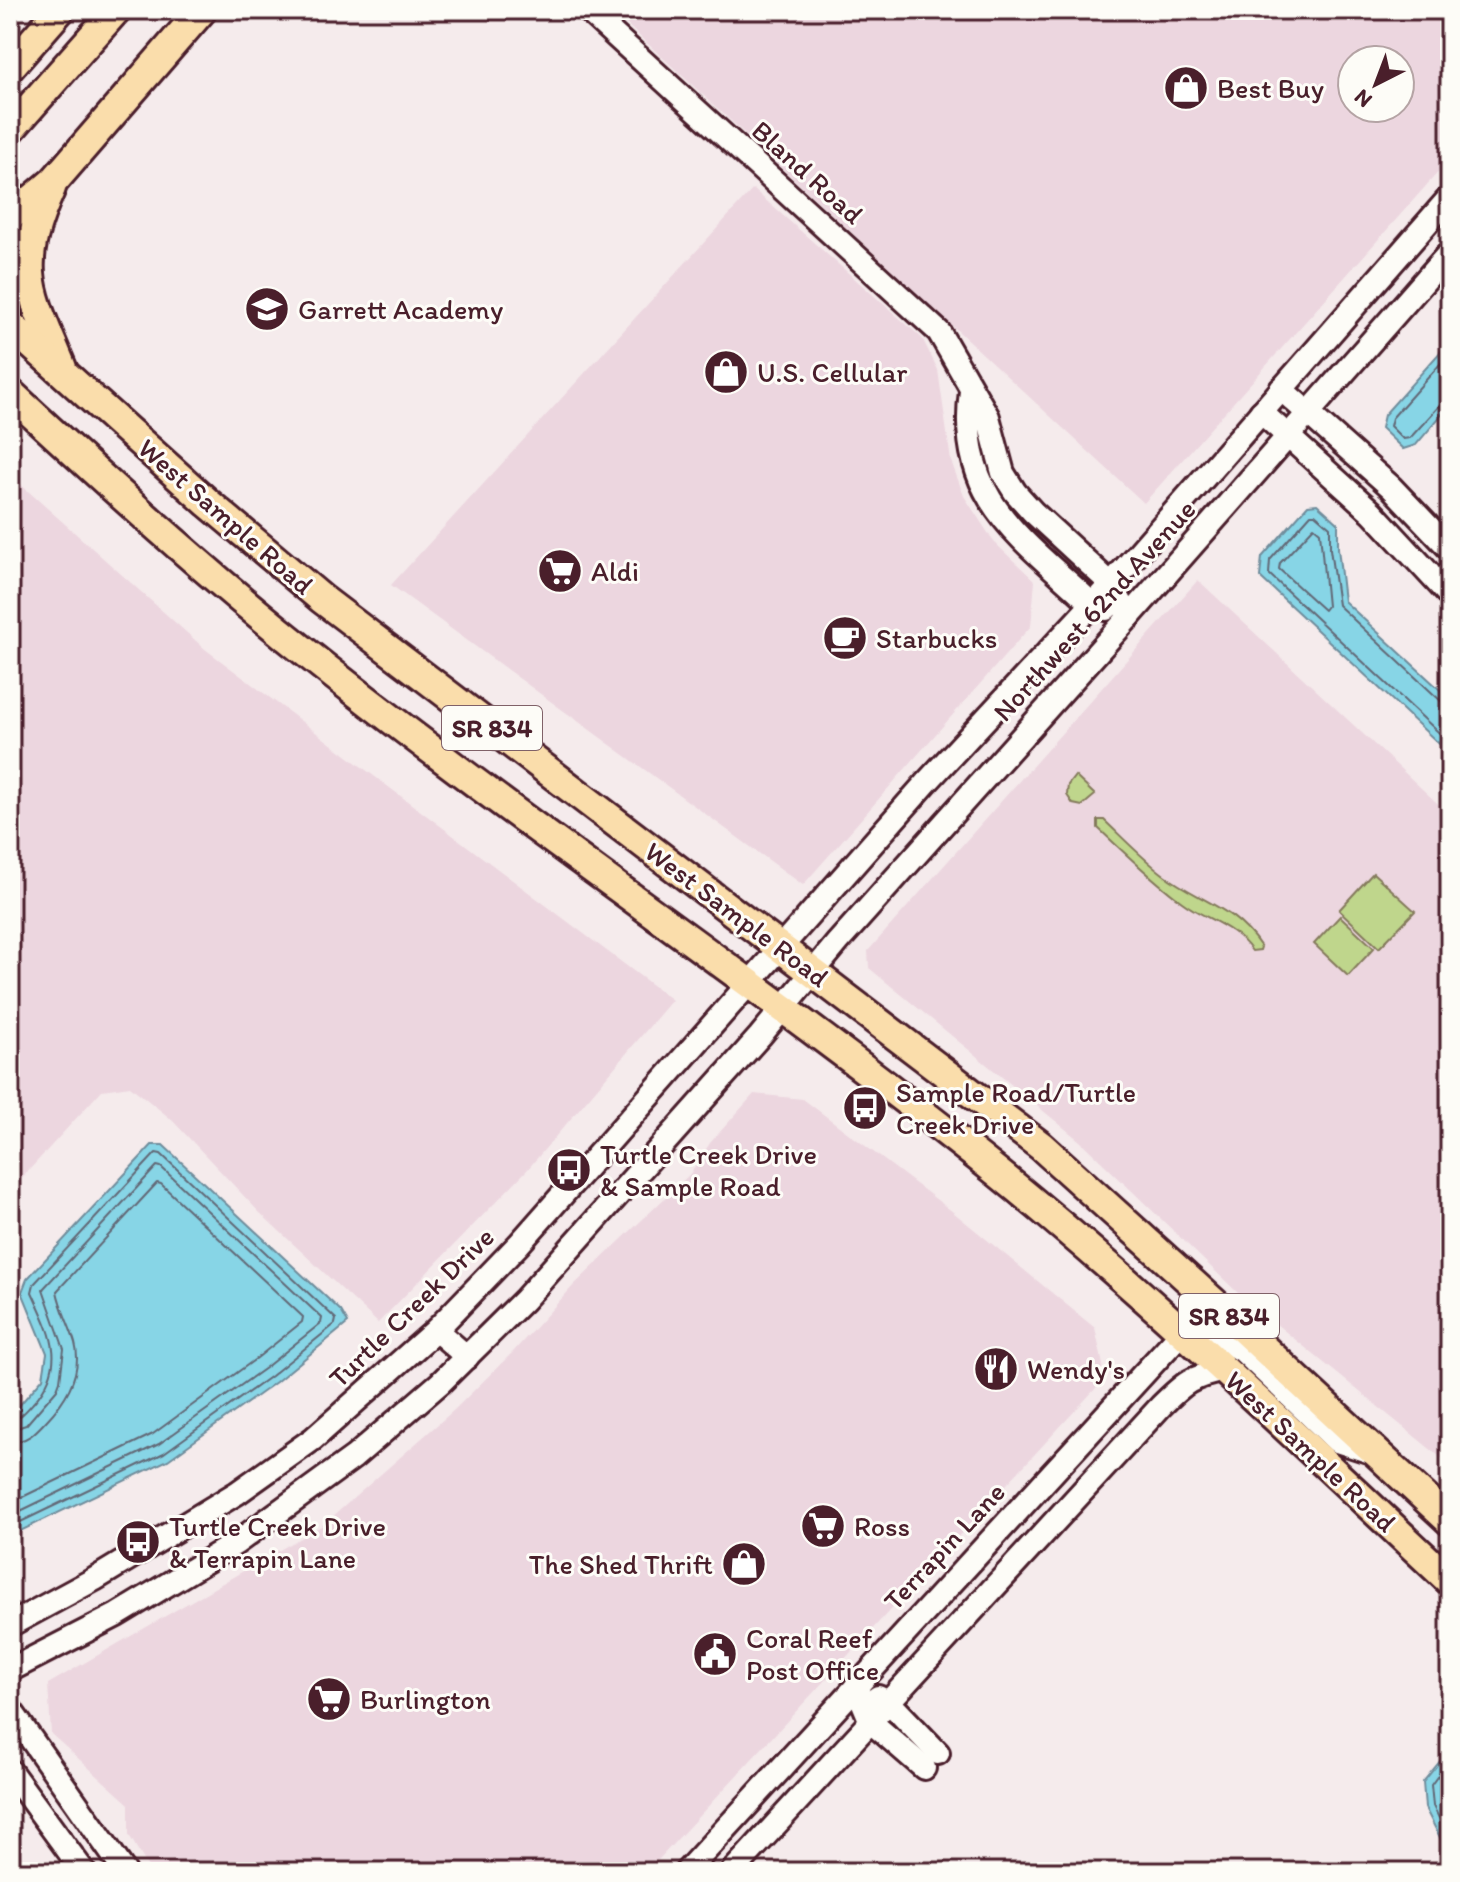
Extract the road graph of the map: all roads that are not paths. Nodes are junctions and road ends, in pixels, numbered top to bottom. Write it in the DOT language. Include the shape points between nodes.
graph roads {
  1 [pos="60,10"];
  2 [pos="116,10"];
  3 [pos="202,10"];
  4 [pos="587,10"];
  5 [pos="10,67"];
  6 [pos="10,130"];
  7 [pos="54,181"];
  8 [pos="1450,197"];
  9 [pos="10,215"];
  10 [pos="1450,252"];
  11 [pos="10,325"];
  12 [pos="66,376"];
  13 [pos="1281,389"];
  14 [pos="971,391"];
  15 [pos="10,393"];
  16 [pos="1261,412"];
  17 [pos="1308,413"];
  18 [pos="10,419"];
  19 [pos="1288,436"];
  20 [pos="87,465"];
  21 [pos="1450,549"];
  22 [pos="1111,584"];
  23 [pos="1450,596"];
  24 [pos="1092,604"];
  25 [pos="1129,617"];
  26 [pos="781,947"];
  27 [pos="814,971"];
  28 [pos="749,984"];
  29 [pos="783,1008"];
  30 [pos="436,1330"];
  31 [pos="1182,1332"];
  32 [pos="467,1357"];
  33 [pos="1225,1370"];
  34 [pos="1379,1455"];
  35 [pos="237,1493"];
  36 [pos="1450,1521"];
  37 [pos="236,1543"];
  38 [pos="1450,1581"];
  39 [pos="10,1625"];
  40 [pos="10,1670"];
  41 [pos="856,1686"];
  42 [pos="889,1702"];
  43 [pos="10,1709"];
  44 [pos="871,1722"];
  45 [pos="10,1771"];
  46 [pos="82,1867"];
  47 [pos="125,1872"];
  48 [pos="686,1872"];
  49 [pos="732,1872"];
  1 -- 5 [label="main road"];
  2 -- 6 [label="main road"];
  3 -- 7 [label="main road"];
  4 -- 14 [label="street, Bland Road" via="939,332"];
  7 -- 9 [label="main road"];
  7 -- 12 [label="main road" via="37,219 28,272 34,301"];
  8 -- 13 [label="street, Northwest 62nd Avenue"];
  10 -- 17 [label="street, Northwest 62nd Avenue"];
  11 -- 12 [label="main road, West Sample Road / SR 834"];
  12 -- 26 [label="main road, West Sample Road / SR 834" via="322,599"];
  13 -- 16 [label="street, Northwest 62nd Avenue"];
  13 -- 17 [label="street"];
  14 -- 22 [label="street, Bland Road" via="988,417 1003,473 1015,492"];
  14 -- 24 [label="street, Bland Road" via="967,418 972,459 983,489 1010,527"];
  15 -- 20 [label="main road, West Sample Road / SR 834"];
  16 -- 19 [label="street"];
  16 -- 22 [label="street, Northwest 62nd Avenue"];
  17 -- 19 [label="street, Northwest 62nd Avenue"];
  17 -- 21 [label="street"];
  18 -- 20 [label="main road"];
  19 -- 23 [label="street" via="1372,512"];
  19 -- 25 [label="street, Northwest 62nd Avenue"];
  20 -- 28 [label="main road, West Sample Road / SR 834" via="341,679"];
  22 -- 24 [label="street, Northwest 62nd Avenue"];
  22 -- 25 [label="street, Bland Road"];
  24 -- 25 [label="street, Bland Road"];
  24 -- 26 [label="street, Northwest 62nd Avenue"];
  25 -- 27 [label="street, Northwest 62nd Avenue"];
  26 -- 27 [label="main road, West Sample Road / SR 834"];
  26 -- 28 [label="street, Turtle Creek Drive"];
  27 -- 29 [label="street, Northwest 62nd Avenue"];
  27 -- 34 [label="main road, West Sample Road / SR 834" via="1041,1146"];
  28 -- 29 [label="main road, West Sample Road / SR 834"];
  28 -- 30 [label="street, Turtle Creek Drive"];
  29 -- 31 [label="main road, West Sample Road / SR 834" via="1007,1181"];
  29 -- 32 [label="street" via="534,1289"];
  30 -- 32 [label="street"];
  30 -- 35 [label="street, Turtle Creek Drive" via="313,1439"];
  31 -- 33 [label="main road, West Sample Road / SR 834"];
  31 -- 34 [label="street" via="1215,1337 1242,1350 1337,1441"];
  31 -- 41 [label="street, Terrapin Lane"];
  32 -- 37 [label="street" via="354,1457"];
  33 -- 38 [label="main road, West Sample Road / SR 834"];
  33 -- 42 [label="street" via="1183,1384"];
  34 -- 36 [label="main road, West Sample Road / SR 834"];
  35 -- 37 [label="street" via="229,1522"];
  35 -- 39 [label="street, Turtle Creek Drive"];
  37 -- 40 [label="street" via="117,1615"];
  41 -- 42 [label="street"];
  41 -- 44 [label="street"];
  41 -- 48 [label="street, Terrapin Lane"];
  42 -- 44 [label="street"];
  42 -- 44 [label="street" via="931,1760"];
  43 -- 47 [label="street"];
  44 -- 49 [label="street"];
  45 -- 46 [label="street"];
}
